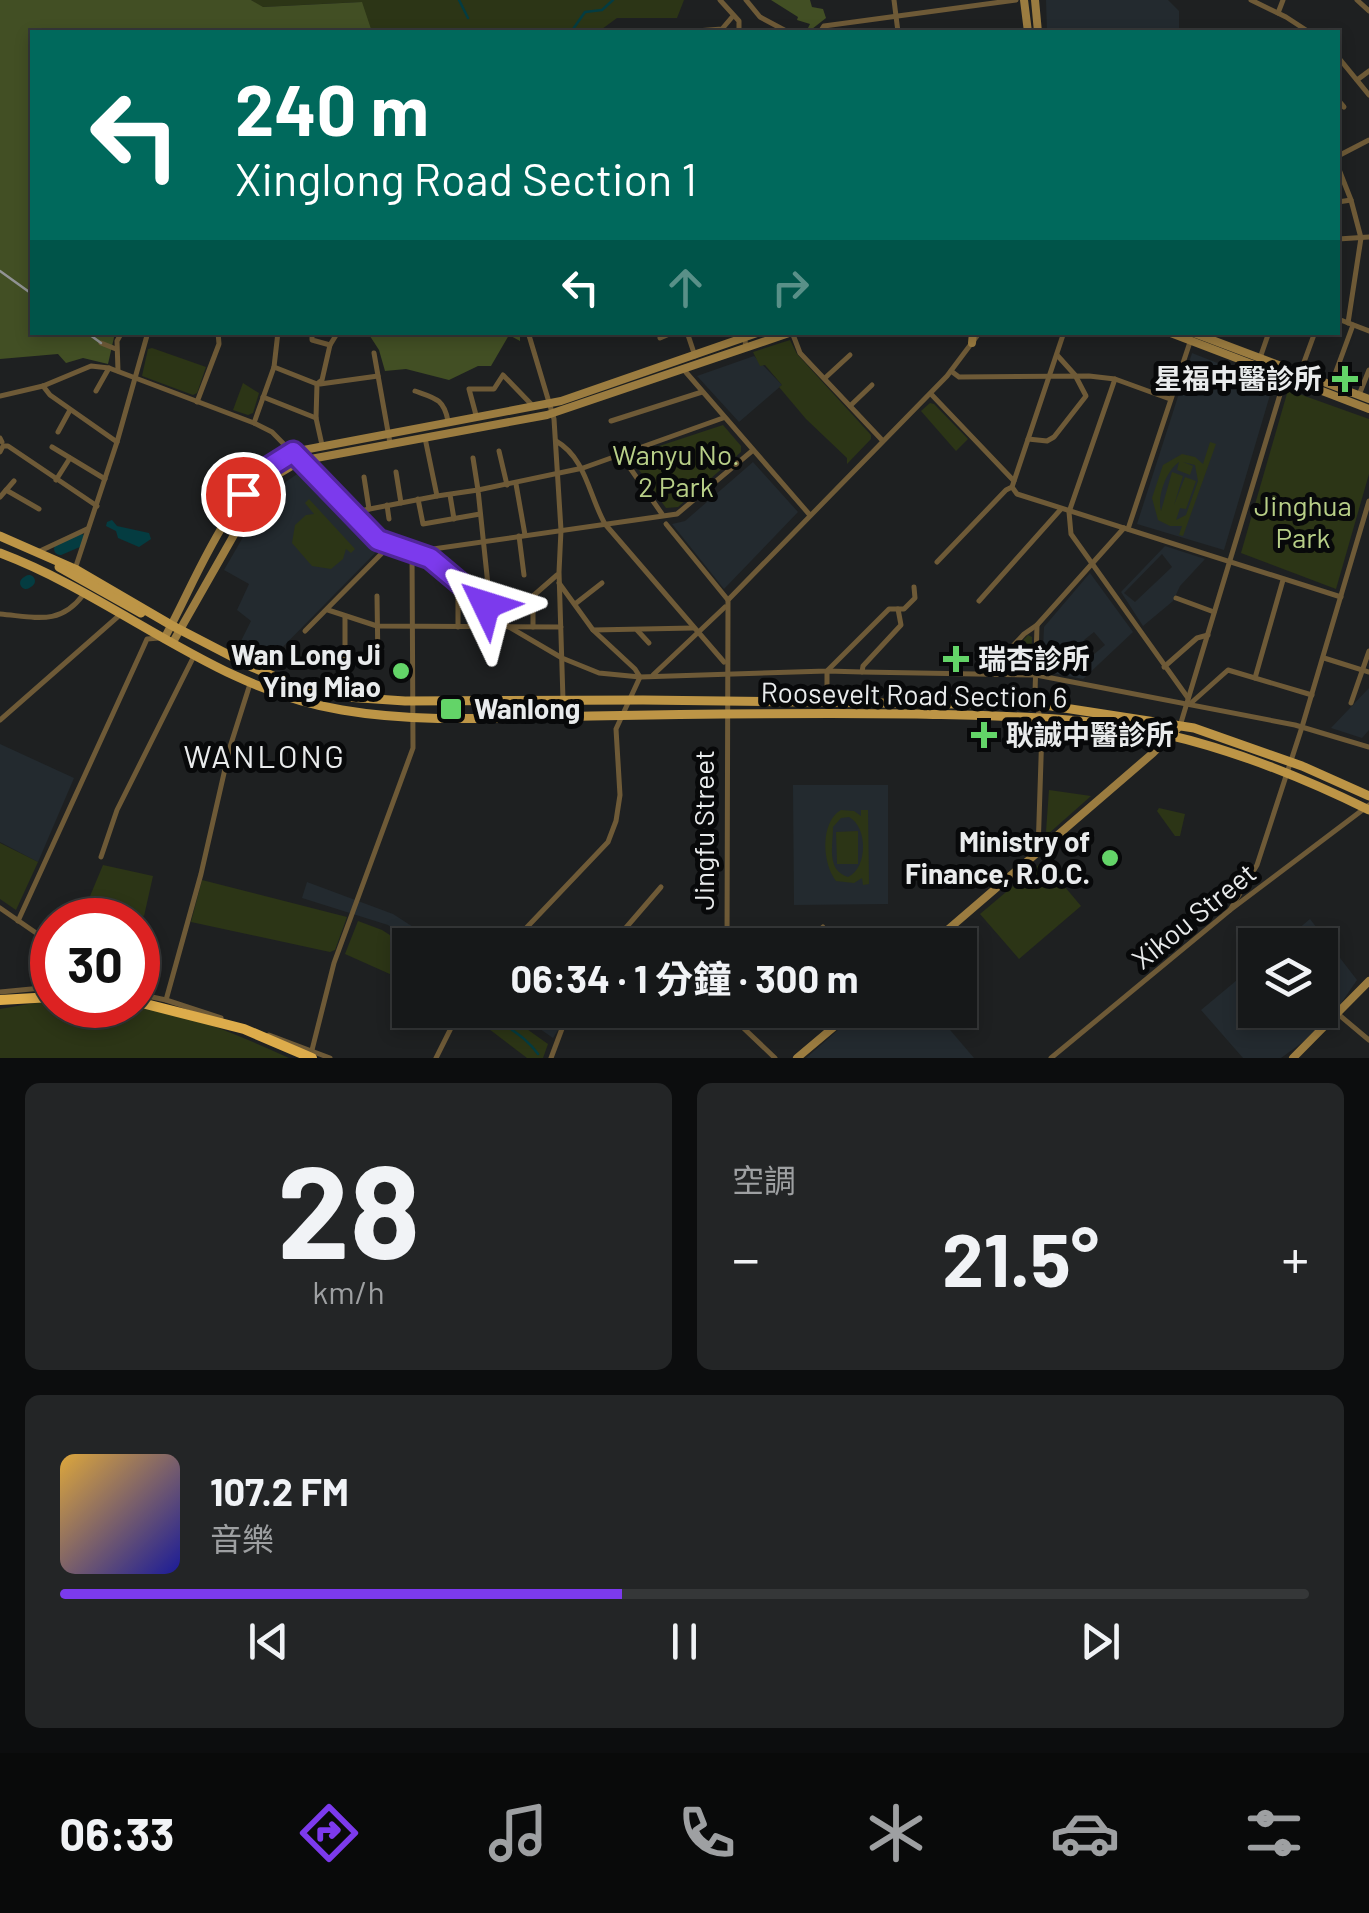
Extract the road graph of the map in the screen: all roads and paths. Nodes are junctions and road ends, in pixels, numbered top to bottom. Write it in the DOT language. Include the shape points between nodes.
graph roads {
  1 [pos="720,0"];
  2 [pos="746,0"];
  3 [pos="894,0"];
  4 [pos="1016,0"];
  5 [pos="1024,0"];
  6 [pos="1035,0"];
  7 [pos="1251,0"];
  8 [pos="1283,0"];
  9 [pos="1357,0"];
  10 [pos="1369,11"];
  11 [pos="1278,12"];
  12 [pos="733,16"];
  13 [pos="897,18"];
  14 [pos="722,30"];
  15 [pos="739,30"];
  16 [pos="784,30"];
  17 [pos="821,30"];
  18 [pos="898,30"];
  19 [pos="1028,30"];
  20 [pos="1038,30"];
  21 [pos="1306,30"];
  22 [pos="1340,58"];
  23 [pos="1369,71"];
  24 [pos="1358,80"];
  25 [pos="1369,95"];
  26 [pos="1340,102"];
  27 [pos="1344,107"];
  28 [pos="1369,140"];
  29 [pos="1340,155"];
  30 [pos="1340,171"];
  31 [pos="1352,200"];
  32 [pos="1340,202"];
  33 [pos="1365,238"];
  34 [pos="1340,320"];
  35 [pos="1351,324"];
  36 [pos="1369,331"];
  37 [pos="121,335"];
  38 [pos="147,335"];
  39 [pos="218,335"];
  40 [pos="278,335"];
  41 [pos="312,335"];
  42 [pos="336,335"];
  43 [pos="529,335"];
  44 [pos="667,335"];
  45 [pos="688,335"];
  46 [pos="772,335"];
  47 [pos="793,335"];
  48 [pos="1063,335"];
  49 [pos="1268,335"];
  50 [pos="1314,335"];
  51 [pos="1192,336"];
  52 [pos="732,337"];
  53 [pos="660,338"];
  54 [pos="972,338"];
  55 [pos="745,339"];
  56 [pos="101,343"];
  57 [pos="330,345"];
  58 [pos="116,350"];
  59 [pos="374,353"];
  60 [pos="850,355"];
  61 [pos="695,356"];
  62 [pos="1056,356"];
  63 [pos="1260,358"];
  64 [pos="274,367"];
  65 [pos="109,368"];
  66 [pos="684,370"];
  67 [pos="1369,370"];
  68 [pos="952,371"];
  69 [pos="118,372"];
  70 [pos="1300,373"];
  71 [pos="1050,375"];
  72 [pos="1075,375"];
  73 [pos="378,376"];
  74 [pos="136,378"];
  75 [pos="825,378"];
  76 [pos="1286,378"];
  77 [pos="1115,379"];
  78 [pos="317,384"];
  79 [pos="872,385"];
  80 [pos="1331,385"];
  81 [pos="42,386"];
  82 [pos="96,391"];
  83 [pos="415,391"];
  84 [pos="702,392"];
  85 [pos="930,394"];
  86 [pos="1359,395"];
  87 [pos="0,396"];
  88 [pos="262,397"];
  89 [pos="1369,398"];
  90 [pos="1170,400"];
  91 [pos="198,402"];
  92 [pos="550,402"];
  93 [pos="532,405"];
  94 [pos="850,406"];
  95 [pos="70,410"];
  96 [pos="1369,410"];
  97 [pos="553,413"];
  98 [pos="476,415"];
  99 [pos="316,418"];
  100 [pos="724,418"];
  101 [pos="448,421"];
  102 [pos="611,421"];
  103 [pos="254,423"];
  104 [pos="58,432"];
  105 [pos="388,432"];
  106 [pos="424,436"];
  107 [pos="1028,439"];
  108 [pos="115,440"];
  109 [pos="882,440"];
  110 [pos="556,442"];
  111 [pos="390,443"];
  112 [pos="1,445"];
  113 [pos="322,445"];
  114 [pos="52,447"];
  115 [pos="752,451"];
  116 [pos="293,452"];
  117 [pos="499,452"];
  118 [pos="621,455"];
  119 [pos="70,458"];
  120 [pos="473,458"];
  121 [pos="300,460"];
  122 [pos="583,468"];
  123 [pos="396,472"];
  124 [pos="556,476"];
  125 [pos="364,477"];
  126 [pos="105,479"];
  127 [pos="56,480"];
  128 [pos="14,482"];
  129 [pos="516,484"];
  130 [pos="1013,484"];
  131 [pos="507,485"];
  132 [pos="6,490"];
  133 [pos="478,490"];
  134 [pos="450,494"];
  135 [pos="436,496"];
  136 [pos="0,497"];
  137 [pos="418,499"];
  138 [pos="401,502"];
  139 [pos="1369,504"];
  140 [pos="387,505"];
  141 [pos="97,506"];
  142 [pos="39,509"];
  143 [pos="368,509"];
  144 [pos="1060,509"];
  145 [pos="1069,512"];
  146 [pos="349,513"];
  147 [pos="480,514"];
  148 [pos="809,514"];
  149 [pos="664,515"];
  150 [pos="389,519"];
  151 [pos="454,519"];
  152 [pos="605,524"];
  153 [pos="666,524"];
  154 [pos="89,527"];
  155 [pos="1126,528"];
  156 [pos="561,530"];
  157 [pos="522,536"];
  158 [pos="0,539"];
  159 [pos="483,541"];
  160 [pos="390,544"];
  161 [pos="40,551"];
  162 [pos="412,552"];
  163 [pos="0,553"];
  164 [pos="938,562"];
  165 [pos="1229,562"];
  166 [pos="1092,563"];
  167 [pos="75,569"];
  168 [pos="559,572"];
  169 [pos="524,575"];
  170 [pos="458,580"];
  171 [pos="1283,580"];
  172 [pos="560,583"];
  173 [pos="602,583"];
  174 [pos="914,587"];
  175 [pos="85,592"];
  176 [pos="377,596"];
  177 [pos="533,596"];
  178 [pos="1341,597"];
  179 [pos="477,598"];
  180 [pos="1176,598"];
  181 [pos="979,601"];
  182 [pos="522,602"];
  183 [pos="727,603"];
  184 [pos="575,604"];
  185 [pos="328,610"];
  186 [pos="898,610"];
  187 [pos="122,612"];
  188 [pos="1214,612"];
  189 [pos="0,614"];
  190 [pos="345,617"];
  191 [pos="1038,625"];
  192 [pos="377,626"];
  193 [pos="561,626"];
  194 [pos="176,627"];
  195 [pos="509,627"];
  196 [pos="533,627"];
  197 [pos="412,628"];
  198 [pos="458,629"];
  199 [pos="593,630"];
  200 [pos="637,630"];
  201 [pos="695,630"];
  202 [pos="305,631"];
  203 [pos="1208,634"];
  204 [pos="169,640"];
  205 [pos="649,643"];
  206 [pos="1369,651"];
  207 [pos="195,654"];
  208 [pos="562,658"];
  209 [pos="1324,658"];
  210 [pos="345,659"];
  211 [pos="725,663"];
  212 [pos="378,665"];
  213 [pos="1164,666"];
  214 [pos="828,671"];
  215 [pos="1366,671"];
  216 [pos="862,672"];
  217 [pos="995,672"];
  218 [pos="726,673"];
  219 [pos="1036,675"];
  220 [pos="640,677"];
  221 [pos="650,677"];
  222 [pos="1255,678"];
  223 [pos="250,682"];
  224 [pos="1312,696"];
  225 [pos="563,700"];
  226 [pos="630,700"];
  227 [pos="412,702"];
  228 [pos="726,702"];
  229 [pos="827,702"];
  230 [pos="1188,702"];
  231 [pos="1351,703"];
  232 [pos="1037,704"];
  233 [pos="727,715"];
  234 [pos="413,716"];
  235 [pos="622,716"];
  236 [pos="1039,717"];
  237 [pos="0,720"];
  238 [pos="1180,726"];
  239 [pos="1302,727"];
  240 [pos="1172,736"];
  241 [pos="1369,747"];
  242 [pos="1292,762"];
  243 [pos="1288,774"];
  244 [pos="1369,796"];
  245 [pos="1368,808"];
  246 [pos="1038,852"];
  247 [pos="101,857"];
  248 [pos="662,886"];
  249 [pos="0,908"];
  250 [pos="1230,910"];
  251 [pos="18,921"];
  252 [pos="526,928"];
  253 [pos="625,928"];
  254 [pos="727,928"];
  255 [pos="950,928"];
  256 [pos="30,929"];
  257 [pos="1369,981"];
  258 [pos="30,990"];
  259 [pos="30,996"];
  260 [pos="0,997"];
  261 [pos="160,999"];
  262 [pos="166,1000"];
  263 [pos="160,1008"];
  264 [pos="1338,1014"];
  265 [pos="451,1028"];
  266 [pos="562,1028"];
  267 [pos="742,1028"];
  268 [pos="832,1028"];
  269 [pos="1324,1028"];
  270 [pos="1369,1040"];
  271 [pos="311,1055"];
  272 [pos="330,1058"];
  273 [pos="436,1058"];
  274 [pos="550,1058"];
  275 [pos="775,1058"];
  276 [pos="796,1058"];
  277 [pos="1052,1058"];
  278 [pos="1293,1058"];
  1 -- 12 [label="street"];
  2 -- 16 [label="street"];
  3 -- 13 [label="street"];
  4 -- 13 [label="street"];
  5 -- 19 [label="main road"];
  6 -- 20 [label="main road"];
  7 -- 11 [label="street"];
  8 -- 11 [label="street"];
  9 -- 10 [label="street"];
  11 -- 21 [label="street"];
  12 -- 14 [label="street"];
  12 -- 15 [label="street"];
  13 -- 17 [label="street"];
  13 -- 18 [label="street"];
  22 -- 24 [label="street"];
  23 -- 24 [label="street"];
  24 -- 25 [label="street"];
  26 -- 27 [label="street"];
  28 -- 29 [label="street"];
  30 -- 31 [label="street"];
  31 -- 32 [label="street"];
  31 -- 33 [label="street"];
  33 -- 35 [label="street"];
  34 -- 35 [label="street"];
  35 -- 36 [label="street"];
  35 -- 80 [label="street"];
  37 -- 58 [label="street"];
  38 -- 74 [label="street"];
  39 -- 91 [label="street"];
  40 -- 64 [label="street"];
  41 -- 57 [label="street"];
  42 -- 57 [label="street"];
  43 -- 92 [label="street"];
  44 -- 53 [label="street"];
  45 -- 61 [label="street"];
  46 -- 55 [label="main road"];
  47 -- 75 [label="street" via="800,353"];
  48 -- 62 [label="street"];
  49 -- 63 [label="street"];
  50 -- 70 [label="street"];
  51 -- 63 [label="main road"];
  51 -- 76 [label="main road"];
  51 -- 90 [label="street"];
  52 -- 55 [label="main road"];
  52 -- 61 [label="main road"];
  54 -- 68 [label="street"];
  55 -- 66 [label="main road"];
  56 -- 58 [label="street"];
  57 -- 78 [label="street"];
  58 -- 69 [label="street"];
  59 -- 73 [label="street"];
  60 -- 75 [label="street"];
  61 -- 92 [label="main road"];
  62 -- 71 [label="street"];
  62 -- 72 [label="street"];
  63 -- 70 [label="main road"];
  64 -- 78 [label="street"];
  64 -- 88 [label="street"];
  65 -- 69 [label="street"];
  65 -- 81 [label="street" via="91,366"];
  65 -- 82 [label="street"];
  66 -- 84 [label="street"];
  66 -- 97 [label="main road"];
  67 -- 86 [label="street"];
  68 -- 71 [label="street"];
  68 -- 85 [label="street"];
  69 -- 74 [label="street"];
  70 -- 80 [label="main road"];
  71 -- 72 [label="street"];
  71 -- 107 [label="street"];
  72 -- 77 [label="street"];
  72 -- 107 [label="street" via="1084,401 1054,437"];
  73 -- 78 [label="street"];
  73 -- 105 [label="street"];
  74 -- 91 [label="street"];
  74 -- 108 [label="street"];
  75 -- 94 [label="street"];
  76 -- 96 [label="main road"];
  76 -- 165 [label="street"];
  77 -- 90 [label="street"];
  77 -- 145 [label="street"];
  78 -- 99 [label="street"];
  79 -- 94 [label="street"];
  80 -- 86 [label="main road"];
  81 -- 87 [label="street"];
  81 -- 95 [label="street"];
  83 -- 101 [label="street" via="440,400"];
  84 -- 100 [label="street"];
  84 -- 102 [label="street"];
  85 -- 109 [label="street"];
  85 -- 130 [label="street"];
  86 -- 89 [label="main road"];
  88 -- 99 [label="street"];
  88 -- 103 [label="street"];
  90 -- 155 [label="street"];
  91 -- 103 [label="street"];
  92 -- 93 [label="main road"];
  92 -- 97 [label="street"];
  93 -- 98 [label="main road"];
  93 -- 98 [label="street" via="501,374 494,389 469,389"];
  94 -- 109 [label="street"];
  95 -- 104 [label="street"];
  95 -- 108 [label="street"];
  97 -- 106 [label="main road"];
  97 -- 110 [label="street"];
  98 -- 101 [label="main road"];
  99 -- 113 [label="street"];
  100 -- 115 [label="street"];
  100 -- 118 [label="street"];
  101 -- 105 [label="main road"];
  103 -- 116 [label="street"];
  105 -- 111 [label="street"];
  105 -- 113 [label="main road"];
  106 -- 111 [label="main road"];
  106 -- 135 [label="street"];
  107 -- 130 [label="street"];
  108 -- 126 [label="street"];
  109 -- 148 [label="street"];
  110 -- 122 [label="street"];
  110 -- 124 [label="street"];
  111 -- 121 [label="main road"];
  112 -- 127 [label="street"];
  113 -- 116 [label="main road"];
  114 -- 119 [label="street"];
  115 -- 148 [label="street"];
  115 -- 149 [label="street" via="677,514"];
  116 -- 121 [label="street"];
  116 -- 194 [label="main road" via="243,494"];
  117 -- 131 [label="street"];
  118 -- 122 [label="street"];
  118 -- 149 [label="street"];
  119 -- 126 [label="street"];
  119 -- 127 [label="street"];
  120 -- 133 [label="street"];
  121 -- 146 [label="street"];
  121 -- 194 [label="main road" via="259,490"];
  122 -- 124 [label="street"];
  122 -- 152 [label="street"];
  123 -- 138 [label="street"];
  124 -- 129 [label="street"];
  124 -- 156 [label="street"];
  125 -- 143 [label="street"];
  126 -- 141 [label="street"];
  127 -- 141 [label="street"];
  128 -- 132 [label="street"];
  129 -- 131 [label="street"];
  129 -- 157 [label="street"];
  130 -- 144 [label="street" via="1017,494"];
  130 -- 164 [label="street"];
  131 -- 133 [label="street"];
  132 -- 136 [label="street"];
  132 -- 142 [label="street"];
  133 -- 134 [label="street"];
  133 -- 147 [label="street"];
  134 -- 135 [label="street"];
  134 -- 151 [label="street"];
  135 -- 137 [label="street"];
  137 -- 138 [label="street"];
  137 -- 151 [label="street" via="424,524"];
  138 -- 140 [label="street"];
  139 -- 178 [label="street"];
  140 -- 143 [label="street"];
  140 -- 150 [label="street"];
  141 -- 154 [label="street"];
  143 -- 146 [label="street"];
  144 -- 145 [label="street"];
  144 -- 181 [label="street"];
  145 -- 155 [label="street"];
  145 -- 166 [label="street" via="1071,534"];
  146 -- 160 [label="street"];
  147 -- 151 [label="street"];
  147 -- 159 [label="street"];
  148 -- 183 [label="street"];
  149 -- 152 [label="street"];
  152 -- 156 [label="street"];
  152 -- 201 [label="street"];
  153 -- 183 [label="street"];
  154 -- 161 [label="street"];
  154 -- 167 [label="street"];
  155 -- 165 [label="street"];
  155 -- 166 [label="street"];
  156 -- 157 [label="street"];
  156 -- 168 [label="street"];
  157 -- 159 [label="street"];
  157 -- 169 [label="street"];
  158 -- 161 [label="main road"];
  158 -- 194 [label="main road"];
  159 -- 162 [label="street"];
  159 -- 179 [label="street" via="488,586"];
  160 -- 162 [label="street"];
  160 -- 185 [label="street"];
  161 -- 167 [label="main road"];
  162 -- 170 [label="street"];
  162 -- 197 [label="street"];
  163 -- 175 [label="main road, Roosevelt Road Section 6"];
  165 -- 171 [label="street"];
  165 -- 188 [label="street"];
  166 -- 191 [label="street"];
  166 -- 213 [label="street"];
  167 -- 194 [label="main road"];
  168 -- 172 [label="street"];
  168 -- 177 [label="street"];
  170 -- 179 [label="street"];
  170 -- 198 [label="street"];
  171 -- 178 [label="street"];
  171 -- 222 [label="street"];
  172 -- 184 [label="street"];
  172 -- 193 [label="street"];
  173 -- 184 [label="street"];
  174 -- 186 [label="street" via="914,598"];
  175 -- 187 [label="main road, Roosevelt Road Section 6"];
  175 -- 189 [label="street" via="65,614"];
  176 -- 192 [label="street"];
  177 -- 182 [label="street"];
  177 -- 196 [label="street"];
  178 -- 209 [label="street"];
  179 -- 195 [label="street"];
  180 -- 188 [label="street"];
  183 -- 201 [label="street"];
  183 -- 211 [label="street, Jingfu Street"];
  184 -- 199 [label="street"];
  185 -- 190 [label="street"];
  185 -- 202 [label="street"];
  186 -- 214 [label="street" via="889,609"];
  186 -- 216 [label="street" via="901,625"];
  187 -- 204 [label="main road, Roosevelt Road Section 6"];
  187 -- 237 [label="street"];
  188 -- 203 [label="street"];
  190 -- 192 [label="street"];
  190 -- 210 [label="street"];
  191 -- 217 [label="street"];
  191 -- 219 [label="street"];
  192 -- 197 [label="street"];
  192 -- 212 [label="street"];
  193 -- 196 [label="street"];
  193 -- 208 [label="street"];
  194 -- 204 [label="main road"];
  194 -- 227 [label="main road, Roosevelt Road Section 6" via="311,690"];
  195 -- 196 [label="street"];
  195 -- 198 [label="street"];
  195 -- 208 [label="street"];
  197 -- 198 [label="street"];
  197 -- 227 [label="street"];
  199 -- 200 [label="street"];
  199 -- 220 [label="street"];
  200 -- 201 [label="street"];
  200 -- 205 [label="street"];
  201 -- 211 [label="street"];
  201 -- 221 [label="street"];
  203 -- 213 [label="street"];
  203 -- 230 [label="street"];
  204 -- 207 [label="main road, Roosevelt Road Section 6"];
  204 -- 251 [label="street" via="148,639"];
  206 -- 215 [label="street"];
  207 -- 223 [label="main road, Roosevelt Road Section 6"];
  207 -- 247 [label="street" via="117,810"];
  208 -- 220 [label="street" via="599,673"];
  208 -- 225 [label="street"];
  209 -- 215 [label="street"];
  209 -- 224 [label="street"];
  211 -- 218 [label="street, Jingfu Street"];
  213 -- 230 [label="street"];
  214 -- 216 [label="street"];
  214 -- 218 [label="street"];
  214 -- 229 [label="street"];
  215 -- 231 [label="street"];
  216 -- 217 [label="street"];
  217 -- 219 [label="street"];
  218 -- 221 [label="street"];
  218 -- 228 [label="street, Jingfu Street"];
  219 -- 230 [label="street"];
  219 -- 232 [label="street"];
  220 -- 221 [label="street"];
  220 -- 226 [label="street"];
  222 -- 224 [label="street"];
  222 -- 230 [label="street" via="1228,670"];
  223 -- 234 [label="main road, Roosevelt Road Section 6" via="340,710"];
  223 -- 262 [label="street"];
  224 -- 239 [label="street"];
  225 -- 226 [label="main road, Roosevelt Road Section 6"];
  225 -- 227 [label="main road, Roosevelt Road Section 6"];
  226 -- 228 [label="main road, Roosevelt Road Section 6"];
  226 -- 235 [label="street"];
  227 -- 234 [label="street"];
  228 -- 229 [label="main road, Roosevelt Road Section 6"];
  228 -- 233 [label="street, Jingfu Street"];
  229 -- 232 [label="main road, Roosevelt Road Section 6"];
  230 -- 238 [label="street"];
  230 -- 239 [label="street"];
  232 -- 236 [label="street"];
  232 -- 238 [label="main road, Roosevelt Road Section 6"];
  233 -- 235 [label="main road, Roosevelt Road Section 6"];
  233 -- 236 [label="main road, Roosevelt Road Section 6"];
  233 -- 254 [label="street, Jingfu Street"];
  234 -- 235 [label="main road, Roosevelt Road Section 6"];
  234 -- 271 [label="street" via="413,748 334,963"];
  235 -- 252 [label="street" via="616,729 620,794 608,842"];
  236 -- 240 [label="main road, Roosevelt Road Section 6"];
  236 -- 246 [label="street"];
  238 -- 240 [label="main road"];
  238 -- 242 [label="main road, Roosevelt Road Section 6"];
  239 -- 241 [label="street"];
  239 -- 242 [label="street"];
  240 -- 243 [label="main road, Roosevelt Road Section 6"];
  240 -- 246 [label="main road"];
  242 -- 243 [label="street"];
  242 -- 244 [label="main road, Roosevelt Road Section 6"];
  243 -- 245 [label="main road, Roosevelt Road Section 6"];
  243 -- 250 [label="street" via="1252,878"];
  245 -- 250 [label="street, Xikou Street"];
  246 -- 255 [label="main road"];
  248 -- 253 [label="street"];
  249 -- 251 [label="street"];
  250 -- 277 [label="street, Xikou Street"];
  251 -- 256 [label="street"];
  257 -- 264 [label="main road"];
  258 -- 260 [label="street"];
  259 -- 260 [label="highway"];
  261 -- 262 [label="street"];
  262 -- 271 [label="street"];
  263 -- 271 [label="highway"];
  264 -- 270 [label="street"];
  265 -- 273 [label="street"];
  266 -- 274 [label="street"];
  267 -- 275 [label="street"];
  268 -- 276 [label="main road"];
  269 -- 278 [label="main road"];
  271 -- 272 [label="street"];
}
